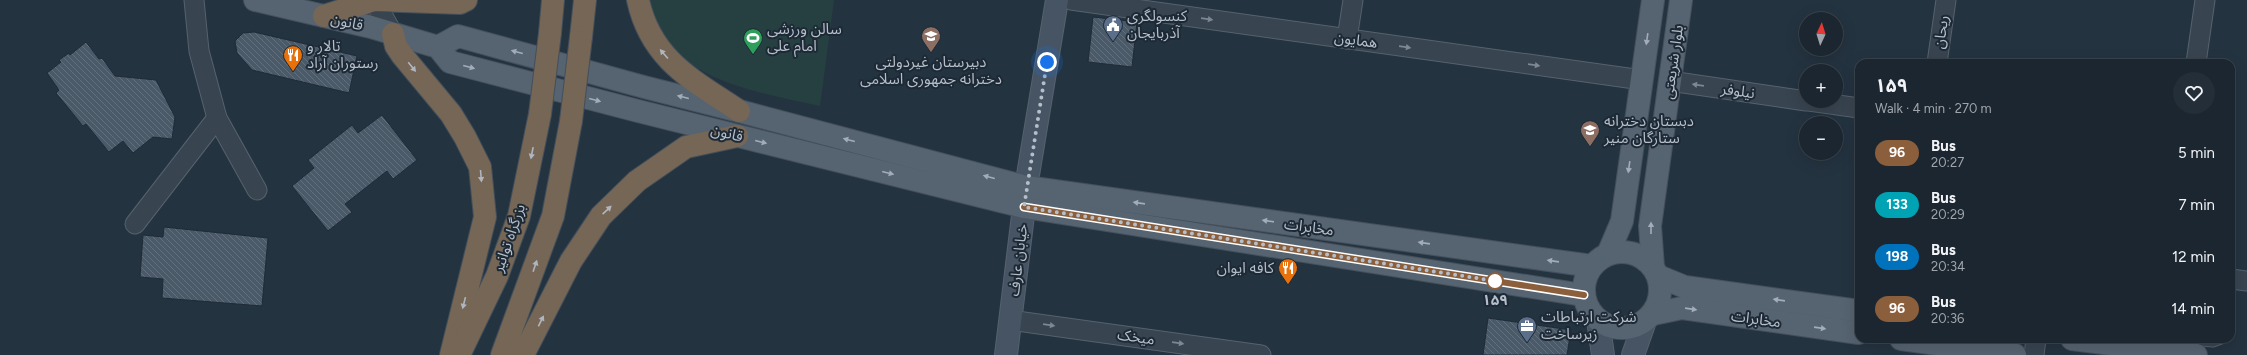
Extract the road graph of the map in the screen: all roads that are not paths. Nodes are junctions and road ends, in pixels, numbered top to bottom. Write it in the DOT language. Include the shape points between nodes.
graph roads {
  1 [pos="194,0"];
  2 [pos="255,0"];
  3 [pos="374,0"];
  4 [pos="466,0"];
  5 [pos="554,0"];
  6 [pos="585,0"];
  7 [pos="638,0"];
  8 [pos="1057,0"];
  9 [pos="1071,0"];
  10 [pos="1353,0"];
  11 [pos="1653,0"];
  12 [pos="1682,0"];
  13 [pos="1946,0"];
  14 [pos="2205,0"];
  15 [pos="283,3"];
  16 [pos="324,16"];
  17 [pos="393,34"];
  18 [pos="1347,39"];
  19 [pos="438,47"];
  20 [pos="1938,59"];
  21 [pos="2197,59"];
  22 [pos="1642,80"];
  23 [pos="1670,81"];
  24 [pos="1799,100"];
  25 [pos="1843,106"];
  26 [pos="1855,107"];
  27 [pos="739,111"];
  28 [pos="217,118"];
  29 [pos="737,136"];
  30 [pos="257,190"];
  31 [pos="1025,197"];
  32 [pos="135,224"];
  33 [pos="1600,260"];
  34 [pos="1655,271"];
  35 [pos="2235,280"];
  36 [pos="2247,281"];
  37 [pos="1584,295"];
  38 [pos="1855,310"];
  39 [pos="1649,317"];
  40 [pos="1010,320"];
  41 [pos="1598,320"];
  42 [pos="1855,332"];
  43 [pos="1917,343"];
  44 [pos="2036,343"];
  45 [pos="2142,343"];
  46 [pos="2156,344"];
  47 [pos="1947,350"];
  48 [pos="451,355"];
  49 [pos="460,355"];
  50 [pos="502,355"];
  51 [pos="523,355"];
  52 [pos="1006,355"];
  53 [pos="1261,355"];
  54 [pos="1603,355"];
  55 [pos="1633,355"];
  56 [pos="2015,355"];
  57 [pos="2034,355"];
  58 [pos="2196,355"];
  1 -- 28 [label="street" via="199,51"];
  2 -- 15 [label="main road, قانون"];
  3 -- 4 [label="highway" via="460,3"];
  3 -- 16 [label="highway"];
  3 -- 17 [label="street"];
  5 -- 49 [label="highway, بزرگراه توانیر, one-way, bridge" via="540,114 519,216 497,276"];
  50 -- 6 [label="highway, one-way, bridge" via="553,216 571,121"];
  27 -- 7 [label="highway, one-way" via="678,70 655,43"];
  8 -- 31 [label="street, خیابان عارف"];
  9 -- 18 [label="street, همایون, one-way"];
  10 -- 18 [label="street"];
  11 -- 22 [label="main road, بلوار شریعتى, one-way"];
  12 -- 23 [label="main road, بلوار شریعتى"];
  13 -- 20 [label="street, ریحان"];
  14 -- 21 [label="street"];
  15 -- 16 [label="main road, قانون"];
  16 -- 17 [label="main road, قانون"];
  17 -- 19 [label="main road, قانون"];
  17 -- 48 [label="highway, one-way" via="402,55 451,114 480,167 485,217"];
  18 -- 22 [label="street, همایون, one-way"];
  27 -- 19 [label="main road, قانون, one-way" via="458,36"];
  19 -- 29 [label="main road, قانون, one-way" via="450,62"];
  22 -- 33 [label="main road, بلوار شریعتى, one-way" via="1622,221"];
  24 -- 23 [label="street, نیلوفر, one-way"];
  34 -- 23 [label="main road, بلوار شریعتى, one-way" via="1650,226"];
  25 -- 26 [label="street"];
  31 -- 27 [label="main road, قانون, one-way"];
  28 -- 30 [label="street"];
  28 -- 32 [label="street"];
  29 -- 31 [label="main road, قانون, one-way"];
  51 -- 29 [label="highway, one-way" via="571,261 601,216 637,181 686,147"];
  33 -- 31 [label="main road, مخابرات, one-way"];
  31 -- 37 [label="main road, مخابرات"];
  31 -- 40 [label="street, خیابان عارف"];
  33 -- 34 [label="main road" via="1617,252 1637,255"];
  33 -- 37 [label="main road" via="1586,275"];
  38 -- 34 [label="main road, مخابرات, one-way" via="1685,287"];
  34 -- 39 [label="main road" via="1660,296"];
  35 -- 36 [label="street"];
  37 -- 41 [label="main road" via="1586,305"];
  39 -- 41 [label="main road" via="1636,326 1617,328"];
  39 -- 42 [label="main road, مخابرات, one-way" via="1682,308"];
  39 -- 55 [label="street"];
  40 -- 52 [label="street, خیابان عارف"];
  40 -- 53 [label="street, میخک, one-way"];
  41 -- 54 [label="street"];
  43 -- 47 [label="main road"];
  44 -- 57 [label="street"];
  45 -- 46 [label="main road"];
  46 -- 58 [label="main road"];
  47 -- 56 [label="main road"];
}
